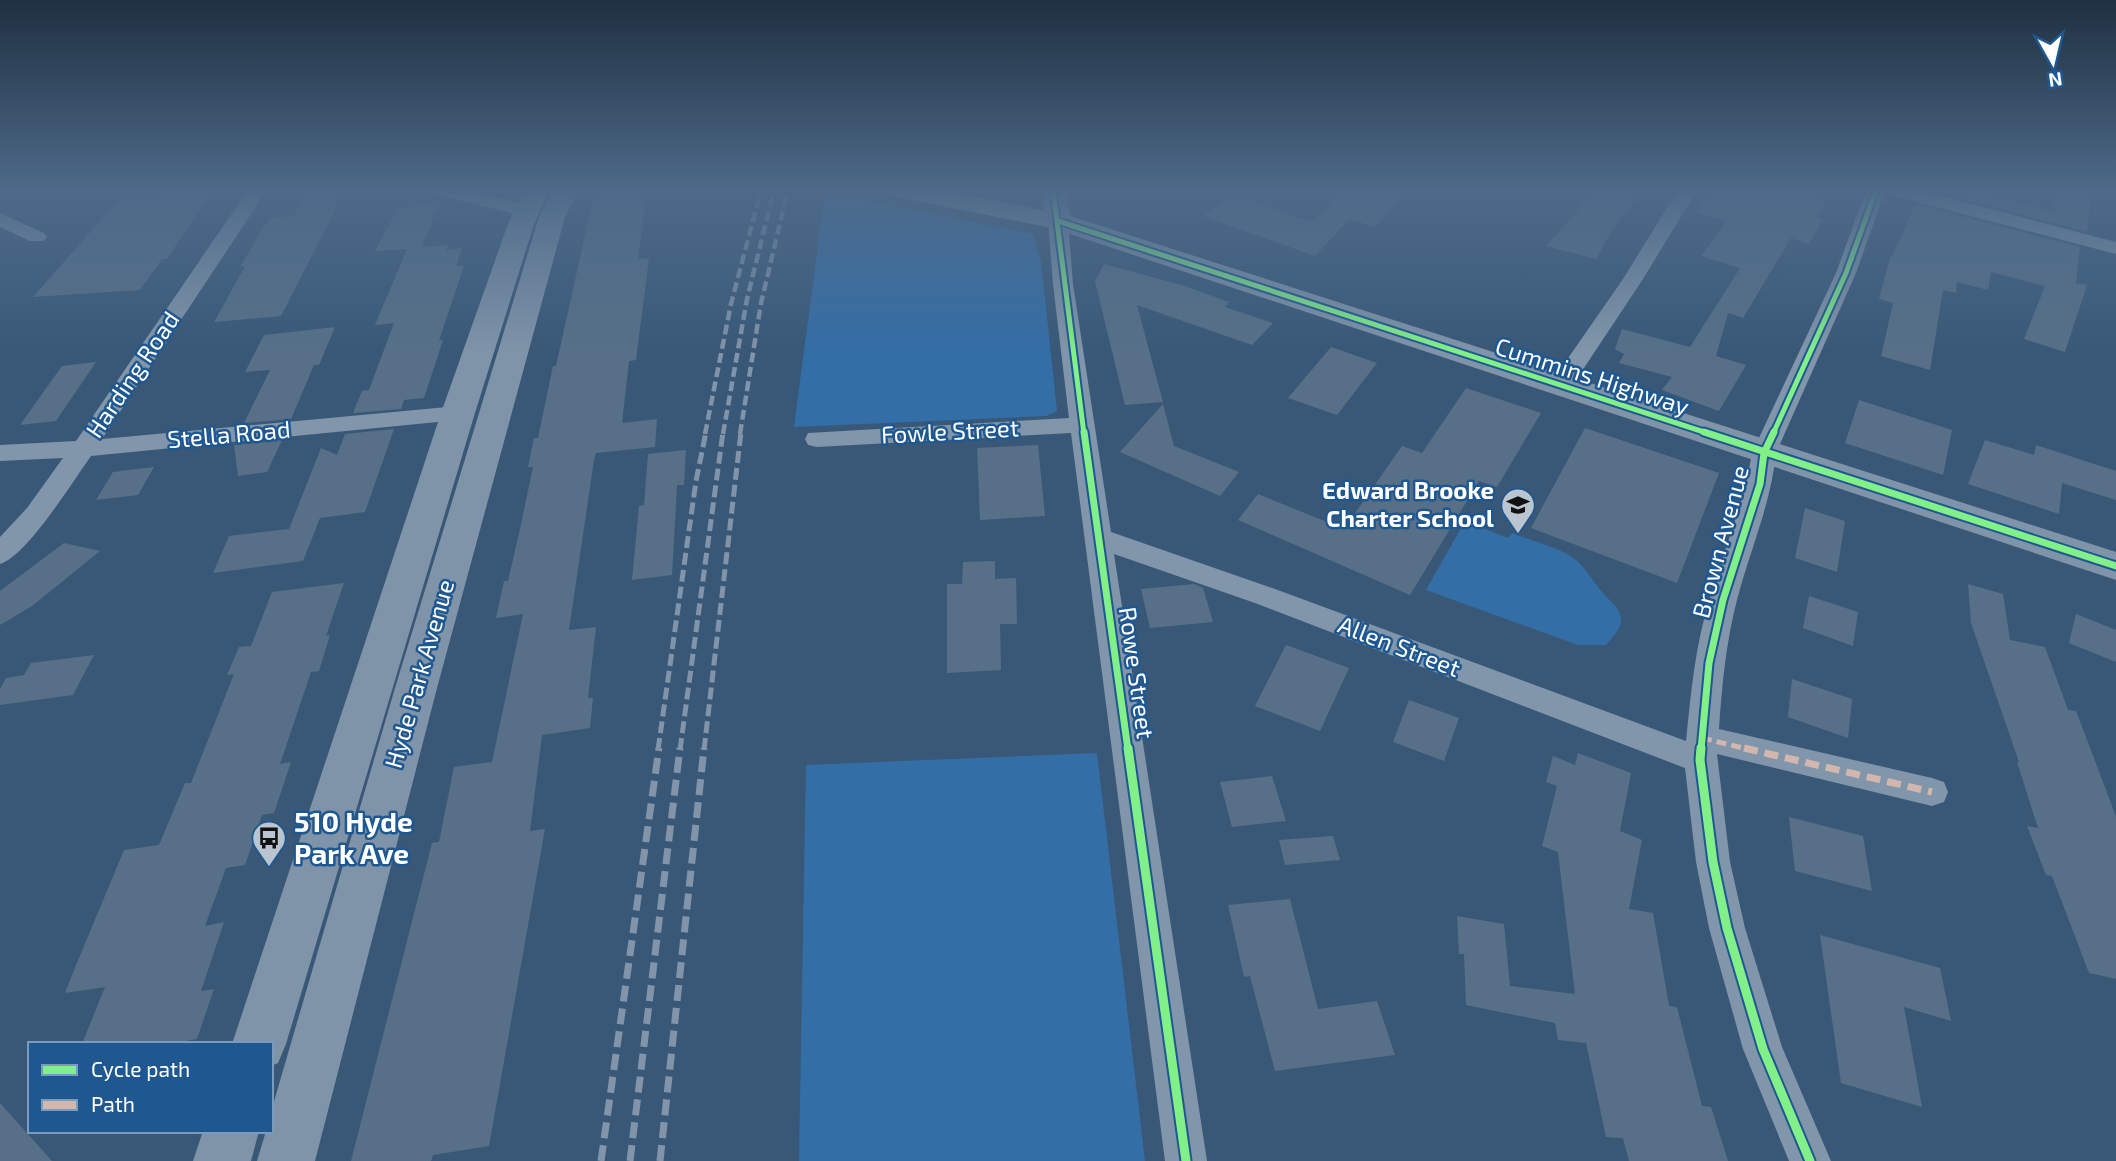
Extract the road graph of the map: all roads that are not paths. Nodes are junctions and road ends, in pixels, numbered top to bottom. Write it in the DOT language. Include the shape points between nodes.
graph roads {
  1 [pos="221,244"];
  2 [pos="521,244"];
  3 [pos="542,244"];
  4 [pos="1060,244"];
  5 [pos="1128,244"];
  6 [pos="1655,244"];
  7 [pos="1856,244"];
  8 [pos="1560,387"];
  9 [pos="477,411"];
  10 [pos="1083,425"];
  11 [pos="817,439"];
  12 [pos="83,449"];
  13 [pos="0,453"];
  14 [pos="1764,453"];
  15 [pos="1098,538"];
  16 [pos="0,554"];
  17 [pos="2116,566"];
  18 [pos="1701,749"];
  19 [pos="1932,792"];
  20 [pos="260,1042"];
  21 [pos="230,1133"];
  22 [pos="222,1161"];
  23 [pos="286,1161"];
  24 [pos="1186,1161"];
  25 [pos="1810,1161"];
  1 -- 12 [label="street, Harding Road"];
  2 -- 9 [label="main road, Hyde Park Avenue"];
  3 -- 9 [label="main road, Hyde Park Avenue"];
  4 -- 10 [label="street, Rowe Street"];
  5 -- 8 [label="main road, Cummins Highway"];
  6 -- 8 [label="street"];
  7 -- 14 [label="street, Brown Avenue"];
  8 -- 14 [label="main road, Cummins Highway"];
  9 -- 12 [label="street, Stella Road"];
  9 -- 20 [label="main road, Hyde Park Avenue"];
  9 -- 23 [label="main road, Hyde Park Avenue" via="372,843"];
  10 -- 11 [label="street, Fowle Street"];
  10 -- 15 [label="street, Rowe Street"];
  12 -- 13 [label="street, Stella Road"];
  12 -- 16 [label="street, Harding Road"];
  14 -- 17 [label="main road, Cummins Highway"];
  14 -- 18 [label="street, Brown Avenue" via="1760,484 1723,600 1709,663"];
  15 -- 18 [label="street, Allen Street"];
  15 -- 24 [label="street, Rowe Street"];
  18 -- 19 [label="street, Allen Street"];
  18 -- 25 [label="street, Brown Avenue" via="1713,862 1727,928 1763,1049"];
  21 -- 22 [label="main road"];
}
